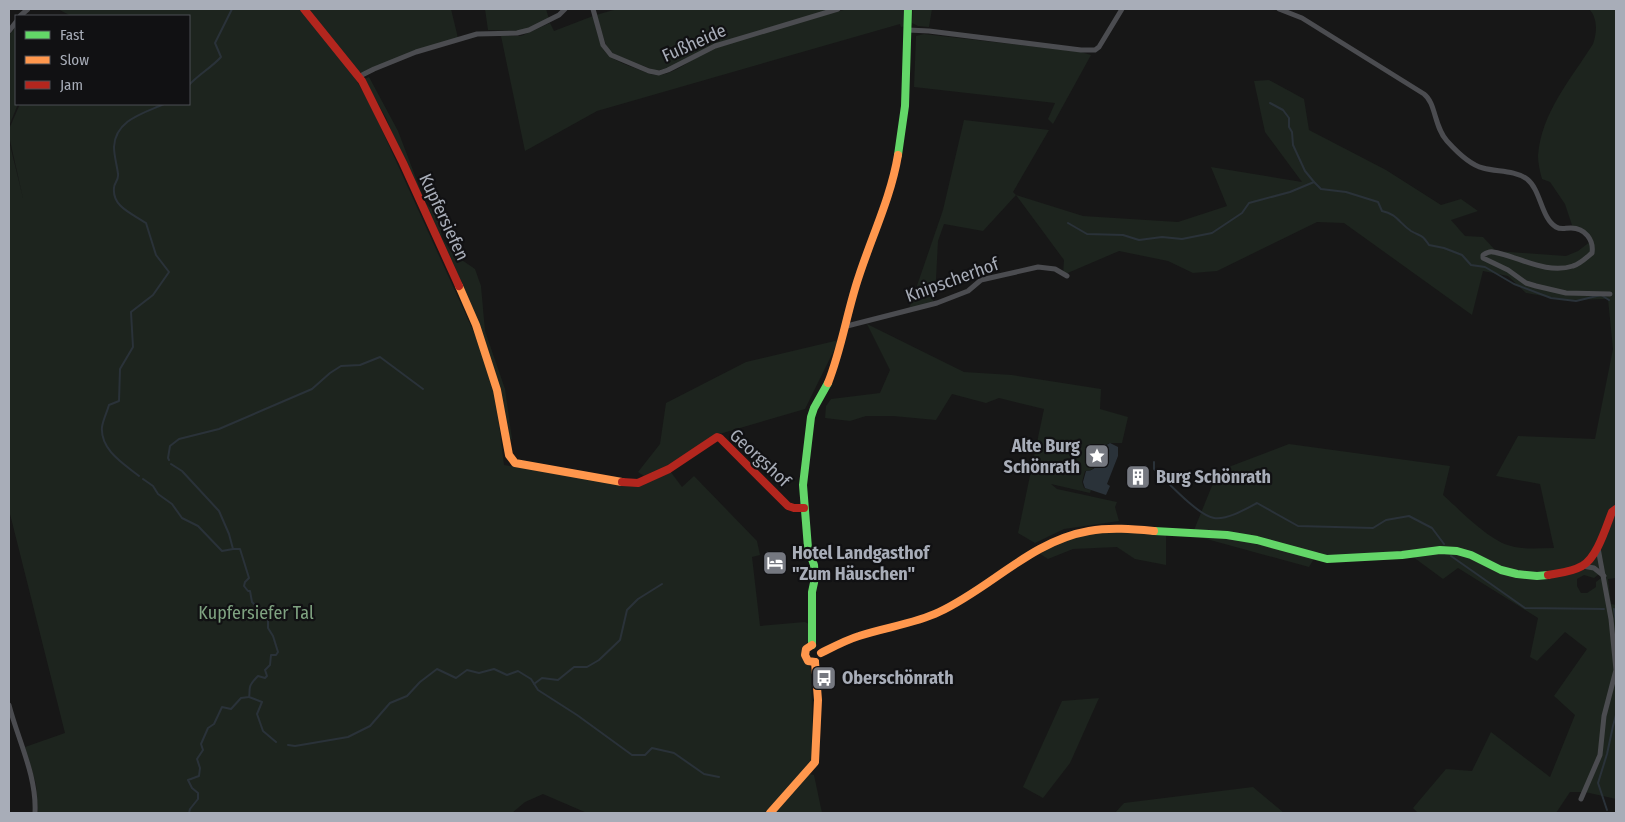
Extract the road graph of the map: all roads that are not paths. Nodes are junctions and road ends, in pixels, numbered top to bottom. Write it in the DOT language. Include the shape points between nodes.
graph roads {
  1 [pos="304,9"];
  2 [pos="566,9"];
  3 [pos="593,9"];
  4 [pos="838,9"];
  5 [pos="908,9"];
  6 [pos="1122,9"];
  7 [pos="1279,9"];
  8 [pos="908,30"];
  9 [pos="360,76"];
  10 [pos="1067,276"];
  11 [pos="1610,294"];
  12 [pos="847,326"];
  13 [pos="680,462"];
  14 [pos="804,508"];
  15 [pos="1616,508"];
  16 [pos="1598,548"];
  17 [pos="1583,566"];
  18 [pos="1604,576"];
  19 [pos="812,645"];
  20 [pos="821,653"];
  21 [pos="815,662"];
  22 [pos="9,705"];
  23 [pos="1582,800"];
  24 [pos="35,813"];
  25 [pos="770,813"];
  1 -- 9 [label="street, Kupfersiefen"];
  2 -- 9 [label="street" via="529,30 477,34 416,52"];
  3 -- 4 [label="street, Fußheide" via="603,45 611,55 656,73 716,46"];
  5 -- 8 [label="street"];
  6 -- 8 [label="street" via="1095,50"];
  7 -- 11 [label="street" via="1302,18 1424,94 1443,136 1471,164 1483,169 1512,172 1527,180 1552,224 1587,235 1593,245 1592,254 1582,262 1560,268 1492,252 1486,252 1483,258 1536,286 1566,293"];
  8 -- 12 [label="street" via="905,106 897,160 885,205 858,277"];
  9 -- 13 [label="street, Kupfersiefen" via="469,309 497,390 512,460 518,464 632,484 646,481"];
  10 -- 12 [label="street, Knipscherhof" via="1055,269 1038,267 994,277 937,303"];
  12 -- 14 [label="street" via="827,386 814,408 803,485"];
  13 -- 14 [label="street, Georgshof" via="714,438 720,438 788,506"];
  14 -- 19 [label="street" via="815,578"];
  15 -- 16 [label="street"];
  16 -- 17 [label="street"];
  16 -- 18 [label="street"];
  17 -- 18 [label="street" via="1594,568"];
  17 -- 20 [label="street" via="1537,576 1501,570 1457,551 1327,559 1227,535 1142,530 1089,531 1065,537 1037,550 938,612 858,636"];
  18 -- 23 [label="street" via="1616,670 1604,716 1600,755"];
  19 -- 20 [label="street"];
  19 -- 21 [label="street" via="806,649 805,655 808,661"];
  20 -- 21 [label="street"];
  21 -- 25 [label="street" via="818,707 815,762"];
  22 -- 24 [label="street" via="28,765"];
}
